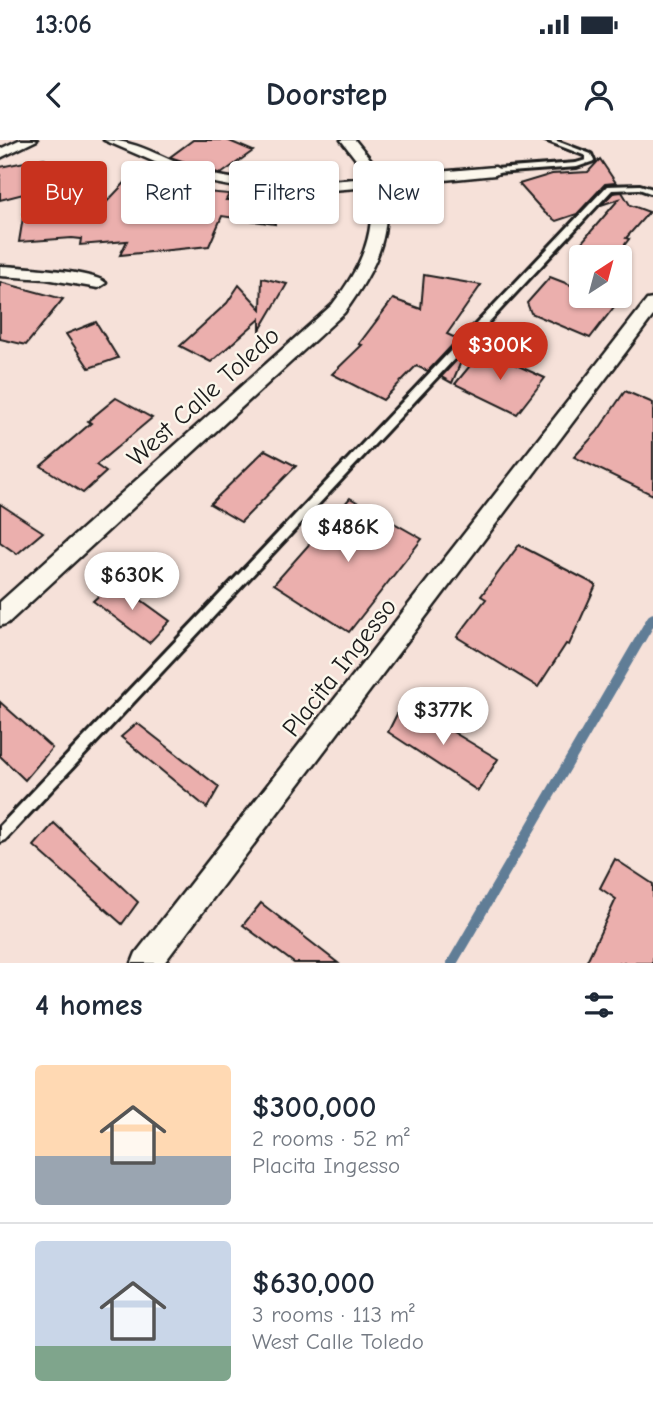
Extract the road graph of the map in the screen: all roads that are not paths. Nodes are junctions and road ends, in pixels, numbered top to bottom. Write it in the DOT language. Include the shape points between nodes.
graph roads {
  1 [pos="30,140"];
  2 [pos="111,140"];
  3 [pos="348,140"];
  4 [pos="548,140"];
  5 [pos="0,154"];
  6 [pos="365,161"];
  7 [pos="495,171"];
  8 [pos="444,175"];
  9 [pos="353,183"];
  10 [pos="653,192"];
  11 [pos="380,224"];
  12 [pos="0,271"];
  13 [pos="98,283"];
  14 [pos="653,304"];
  15 [pos="0,616"];
  16 [pos="0,835"];
  17 [pos="146,963"];
  1 -- 5 [label="street"];
  2 -- 9 [label="street" via="183,170 234,184 289,188"];
  3 -- 6 [label="street, West Calle Toledo"];
  4 -- 7 [label="lane" via="589,155 590,161"];
  7 -- 8 [label="street"];
  10 -- 16 [label="lane" via="640,187 610,188"];
  11 -- 15 [label="street, West Calle Toledo" via="364,275 338,309"];
  12 -- 13 [label="street"];
  14 -- 17 [label="street, Placita Ingesso"];
}
